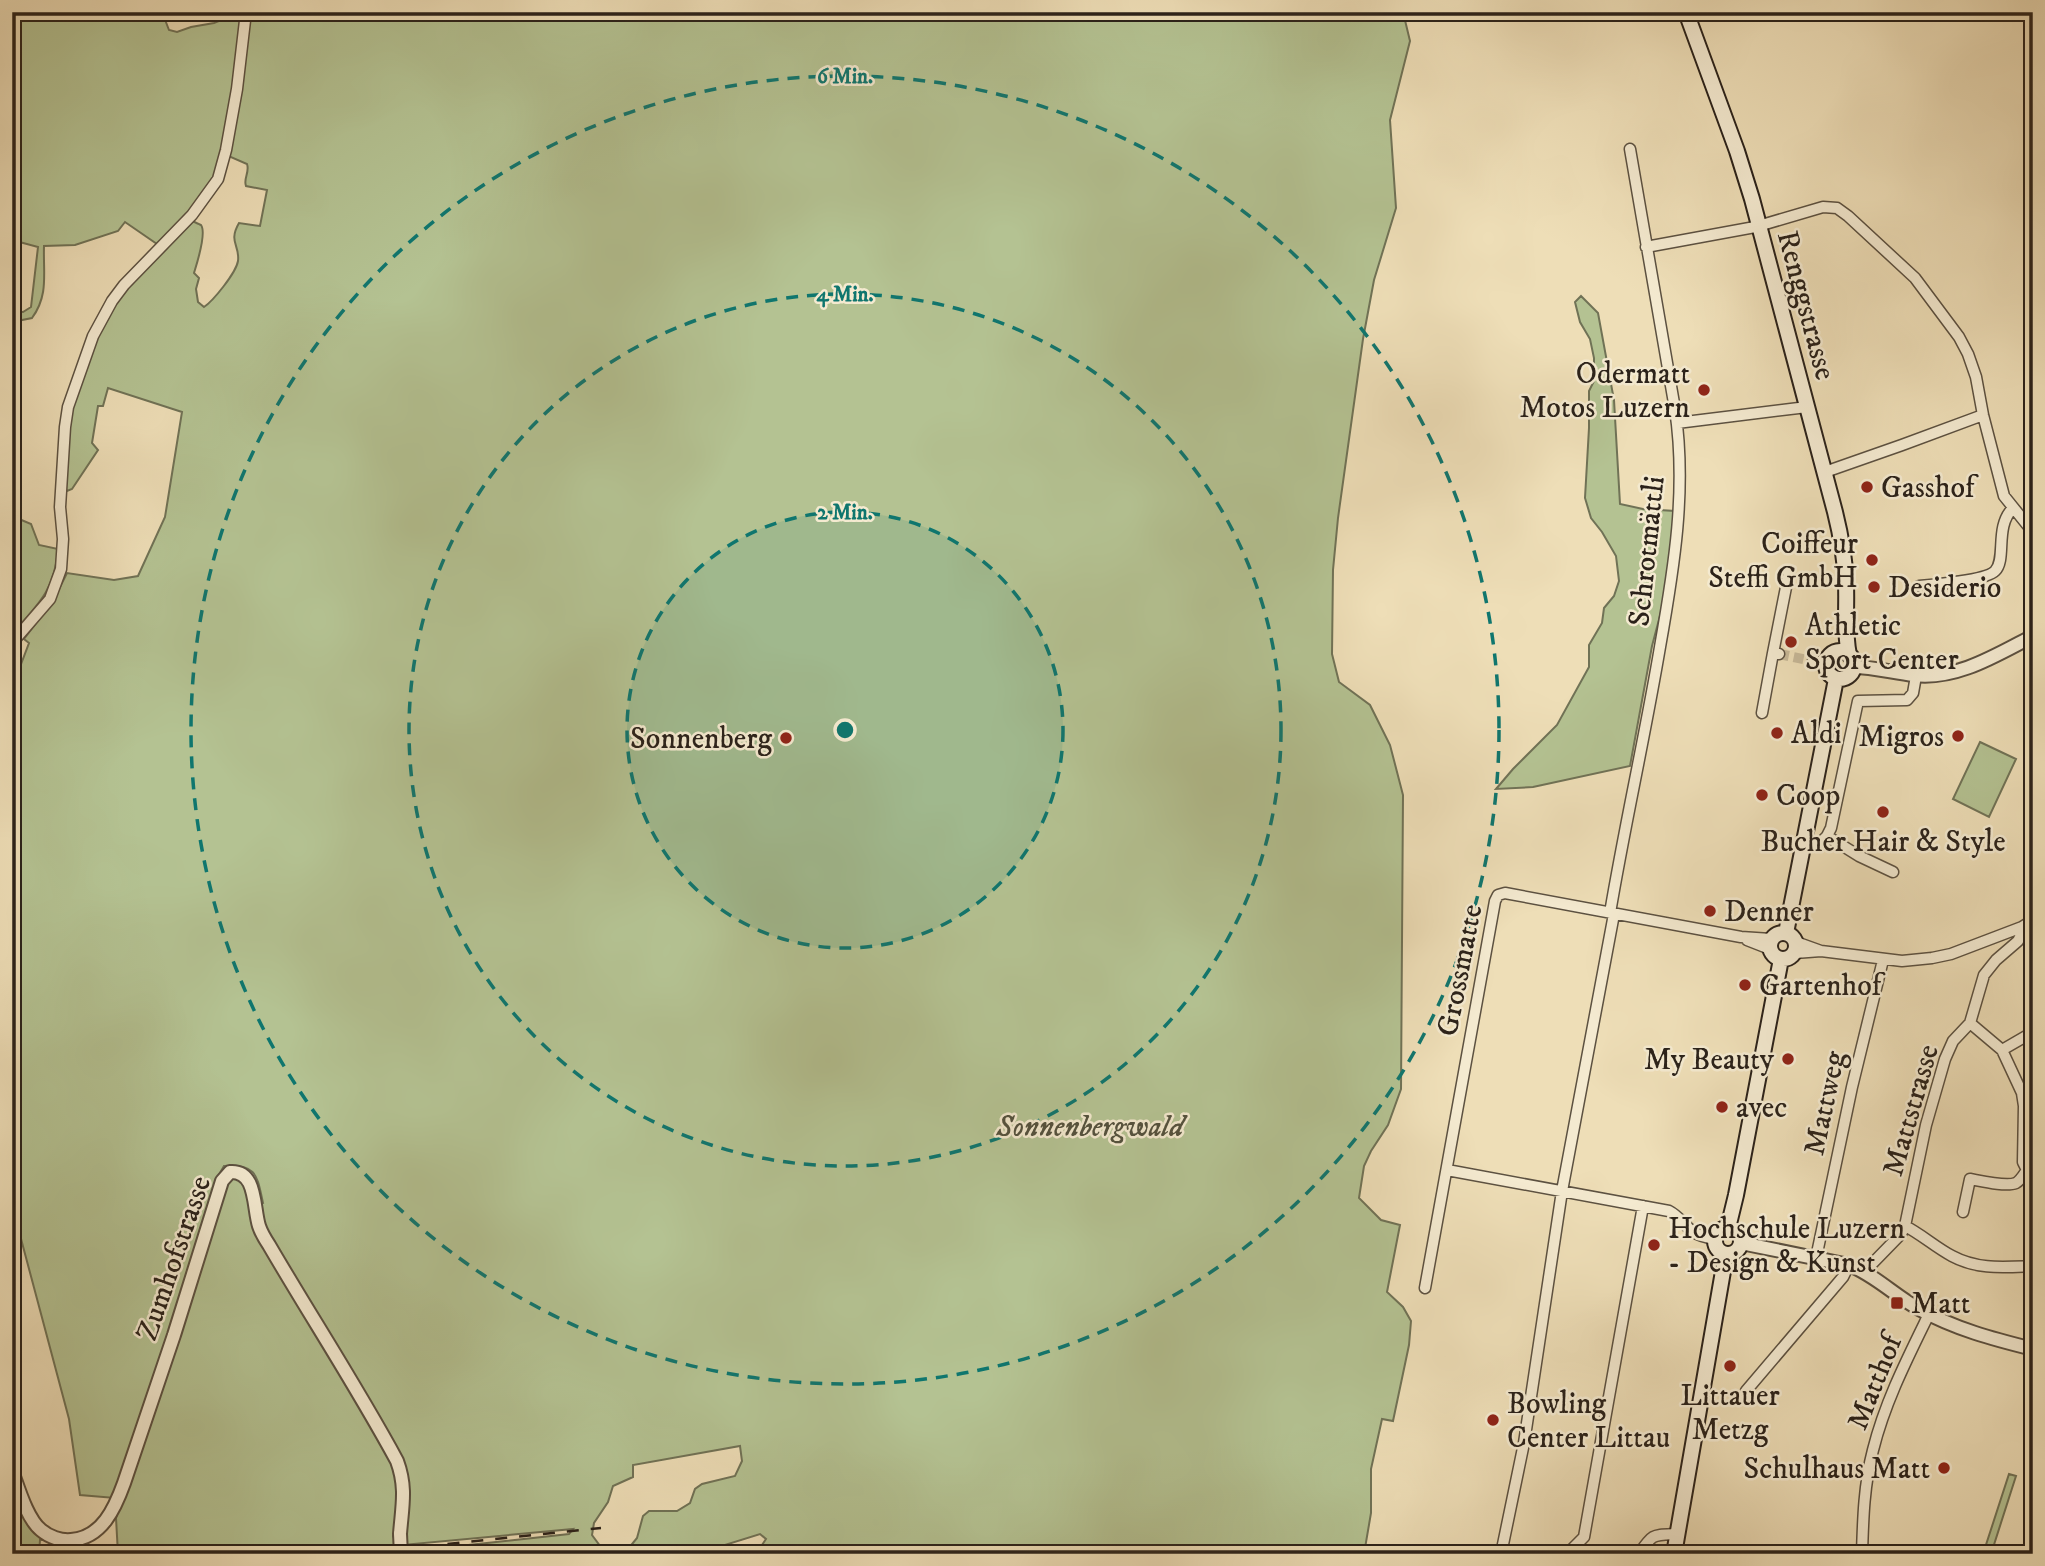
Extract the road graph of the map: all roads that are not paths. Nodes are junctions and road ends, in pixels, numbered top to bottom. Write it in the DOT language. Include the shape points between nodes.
graph roads {
  1 [pos="246,12"];
  2 [pos="1686,12"];
  3 [pos="1630,149"];
  4 [pos="1759,227"];
  5 [pos="1646,247"];
  6 [pos="1807,407"];
  7 [pos="1983,415"];
  8 [pos="1677,423"];
  9 [pos="1825,472"];
  10 [pos="2013,509"];
  11 [pos="2033,532"];
  12 [pos="1788,572"];
  13 [pos="1919,586"];
  14 [pos="1844,618"];
  15 [pos="2033,636"];
  16 [pos="12,643"];
  17 [pos="1823,660"];
  18 [pos="1851,661"];
  19 [pos="1916,676"];
  20 [pos="1836,678"];
  21 [pos="1762,713"];
  22 [pos="1827,836"];
  23 [pos="1802,844"];
  24 [pos="1893,873"];
  25 [pos="1612,914"];
  26 [pos="2033,920"];
  27 [pos="2022,927"];
  28 [pos="1783,946"];
  29 [pos="1883,960"];
  30 [pos="1970,1023"];
  31 [pos="2033,1032"];
  32 [pos="2002,1050"];
  33 [pos="1447,1170"];
  34 [pos="2030,1171"];
  35 [pos="1562,1191"];
  36 [pos="1643,1206"];
  37 [pos="1963,1212"];
  38 [pos="1905,1226"];
  39 [pos="1728,1228"];
  40 [pos="1715,1239"];
  41 [pos="1741,1243"];
  42 [pos="1726,1254"];
  43 [pos="1816,1258"];
  44 [pos="1849,1265"];
  45 [pos="2033,1266"];
  46 [pos="1864,1272"];
  47 [pos="1425,1288"];
  48 [pos="1929,1314"];
  49 [pos="2033,1349"];
  50 [pos="1746,1391"];
  51 [pos="12,1471"];
  52 [pos="1677,1534"];
  53 [pos="401,1554"];
  54 [pos="1501,1554"];
  55 [pos="1566,1554"];
  56 [pos="1639,1554"];
  57 [pos="1674,1554"];
  58 [pos="1862,1554"];
  1 -- 16 [label="street" via="237,89 218,179 192,215 124,285 93,336 65,427 61,569 50,599"];
  2 -- 4 [label="main road, Renggstrasse" via="1737,151"];
  3 -- 5 [label="street, Schrotmättli"];
  4 -- 5 [label="street"];
  4 -- 6 [label="main road, Renggstrasse"];
  4 -- 7 [label="street" via="1823,207 1837,208 1854,220 1915,278 1959,337 1973,368"];
  5 -- 8 [label="street, Schrotmättli"];
  6 -- 8 [label="street"];
  6 -- 9 [label="main road, Renggstrasse"];
  7 -- 9 [label="street"];
  7 -- 10 [label="street" via="2004,496"];
  8 -- 25 [label="street, Schrotmättli" via="1680,477 1671,583"];
  9 -- 14 [label="main road, Renggstrasse" via="1843,554"];
  10 -- 11 [label="street"];
  10 -- 13 [label="street" via="2004,522 1996,571"];
  12 -- 21 [label="street"];
  14 -- 17 [label="main road, Renggstrasse"];
  14 -- 18 [label="main road, Renggstrasse"];
  15 -- 19 [label="street" via="1971,667 1939,676"];
  17 -- 18 [label="main road" via="1840,652"];
  17 -- 20 [label="main road"];
  18 -- 19 [label="street"];
  18 -- 20 [label="main road" via="1852,671 1846,678"];
  19 -- 22 [label="street" via="1907,700 1858,701"];
  20 -- 23 [label="main road"];
  22 -- 23 [label="street" via="1816,845"];
  22 -- 24 [label="street"];
  23 -- 28 [label="main road"];
  25 -- 28 [label="street, Grossmatte"];
  25 -- 33 [label="street, Grossmatte" via="1498,895"];
  25 -- 35 [label="street"];
  26 -- 27 [label="street"];
  27 -- 29 [label="street, Grossmatte" via="1951,954"];
  27 -- 30 [label="street, Mattstrasse" via="2018,941 1984,975"];
  28 -- 29 [label="street, Grossmatte"];
  28 -- 39 [label="main road"];
  29 -- 43 [label="street, Mattweg"];
  30 -- 32 [label="street"];
  30 -- 38 [label="street, Mattstrasse" via="1953,1041 1945,1059"];
  31 -- 32 [label="street"];
  32 -- 34 [label="street" via="2023,1096 2023,1162"];
  33 -- 35 [label="street"];
  33 -- 47 [label="street, Grossmatte"];
  34 -- 37 [label="street" via="2015,1184 1970,1179"];
  35 -- 36 [label="street"];
  35 -- 54 [label="street" via="1524,1443"];
  36 -- 40 [label="street" via="1670,1211 1697,1235"];
  36 -- 55 [label="street" via="1584,1537"];
  38 -- 45 [label="street" via="1965,1262 1996,1268"];
  38 -- 46 [label="street, Mattstrasse"];
  39 -- 40 [label="main road"];
  39 -- 41 [label="main road" via="1739,1234"];
  40 -- 42 [label="main road" via="1716,1247"];
  41 -- 42 [label="main road" via="1734,1253"];
  41 -- 43 [label="street"];
  42 -- 52 [label="main road"];
  43 -- 44 [label="street"];
  44 -- 46 [label="street"];
  44 -- 50 [label="street"];
  46 -- 48 [label="street"];
  48 -- 49 [label="street" via="1966,1331"];
  48 -- 58 [label="street, Matthof" via="1890,1396 1872,1452"];
  51 -- 53 [label="street, Zumhofstrasse, bridge" via="39,1530 60,1540 76,1540 103,1524 124,1483 222,1181 230,1171 238,1171 250,1183 259,1228 397,1461 404,1501"];
  52 -- 56 [label="street" via="1654,1535"];
  52 -- 57 [label="main road"];
}
